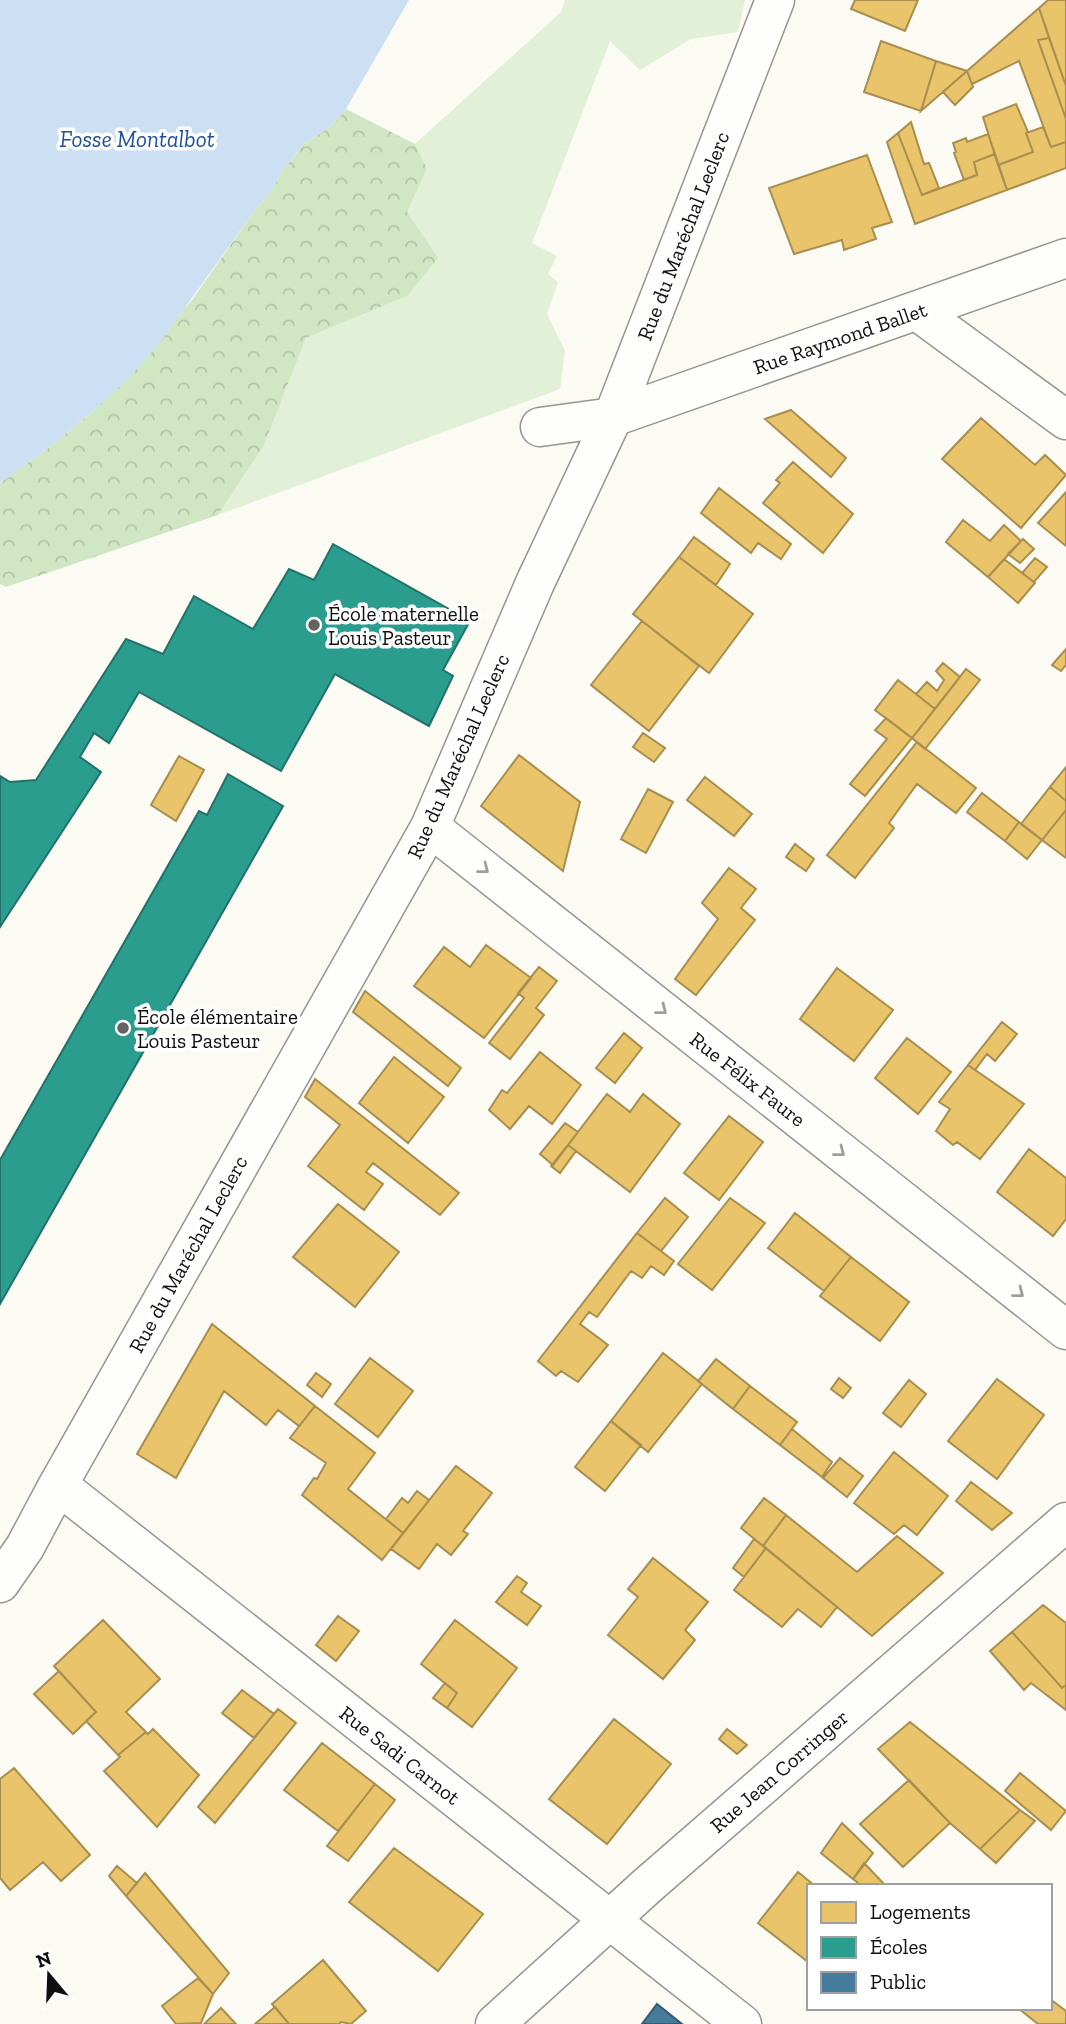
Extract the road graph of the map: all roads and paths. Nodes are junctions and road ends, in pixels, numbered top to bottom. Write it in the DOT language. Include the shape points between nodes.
graph roads {
  1 [pos="775,0"];
  2 [pos="1066,258"];
  3 [pos="916,311"];
  4 [pos="613,417"];
  5 [pos="1066,420"];
  6 [pos="540,427"];
  7 [pos="430,827"];
  8 [pos="1066,1331"];
  9 [pos="58,1485"];
  10 [pos="1066,1522"];
  11 [pos="0,1583"];
  12 [pos="609,1920"];
  13 [pos="495,2024"];
  14 [pos="742,2024"];
  1 -- 4 [label="street, Rue du Maréchal Leclerc"];
  2 -- 3 [label="street, Rue Raymond Ballet"];
  3 -- 4 [label="street, Rue Raymond Ballet"];
  3 -- 5 [label="street"];
  4 -- 6 [label="street, Rue Raymond Ballet"];
  4 -- 7 [label="street, Rue du Maréchal Leclerc" via="535,583"];
  7 -- 8 [label="street, Rue Félix Faure, one-way"];
  7 -- 9 [label="street, Rue du Maréchal Leclerc"];
  9 -- 11 [label="street, Rue du Maréchal Leclerc"];
  9 -- 12 [label="street, Rue Sadi Carnot"];
  10 -- 12 [label="street, Rue Jean Corringer"];
  12 -- 13 [label="street, Rue Jean Corringer"];
  12 -- 14 [label="street, Rue Sadi Carnot"];
}
